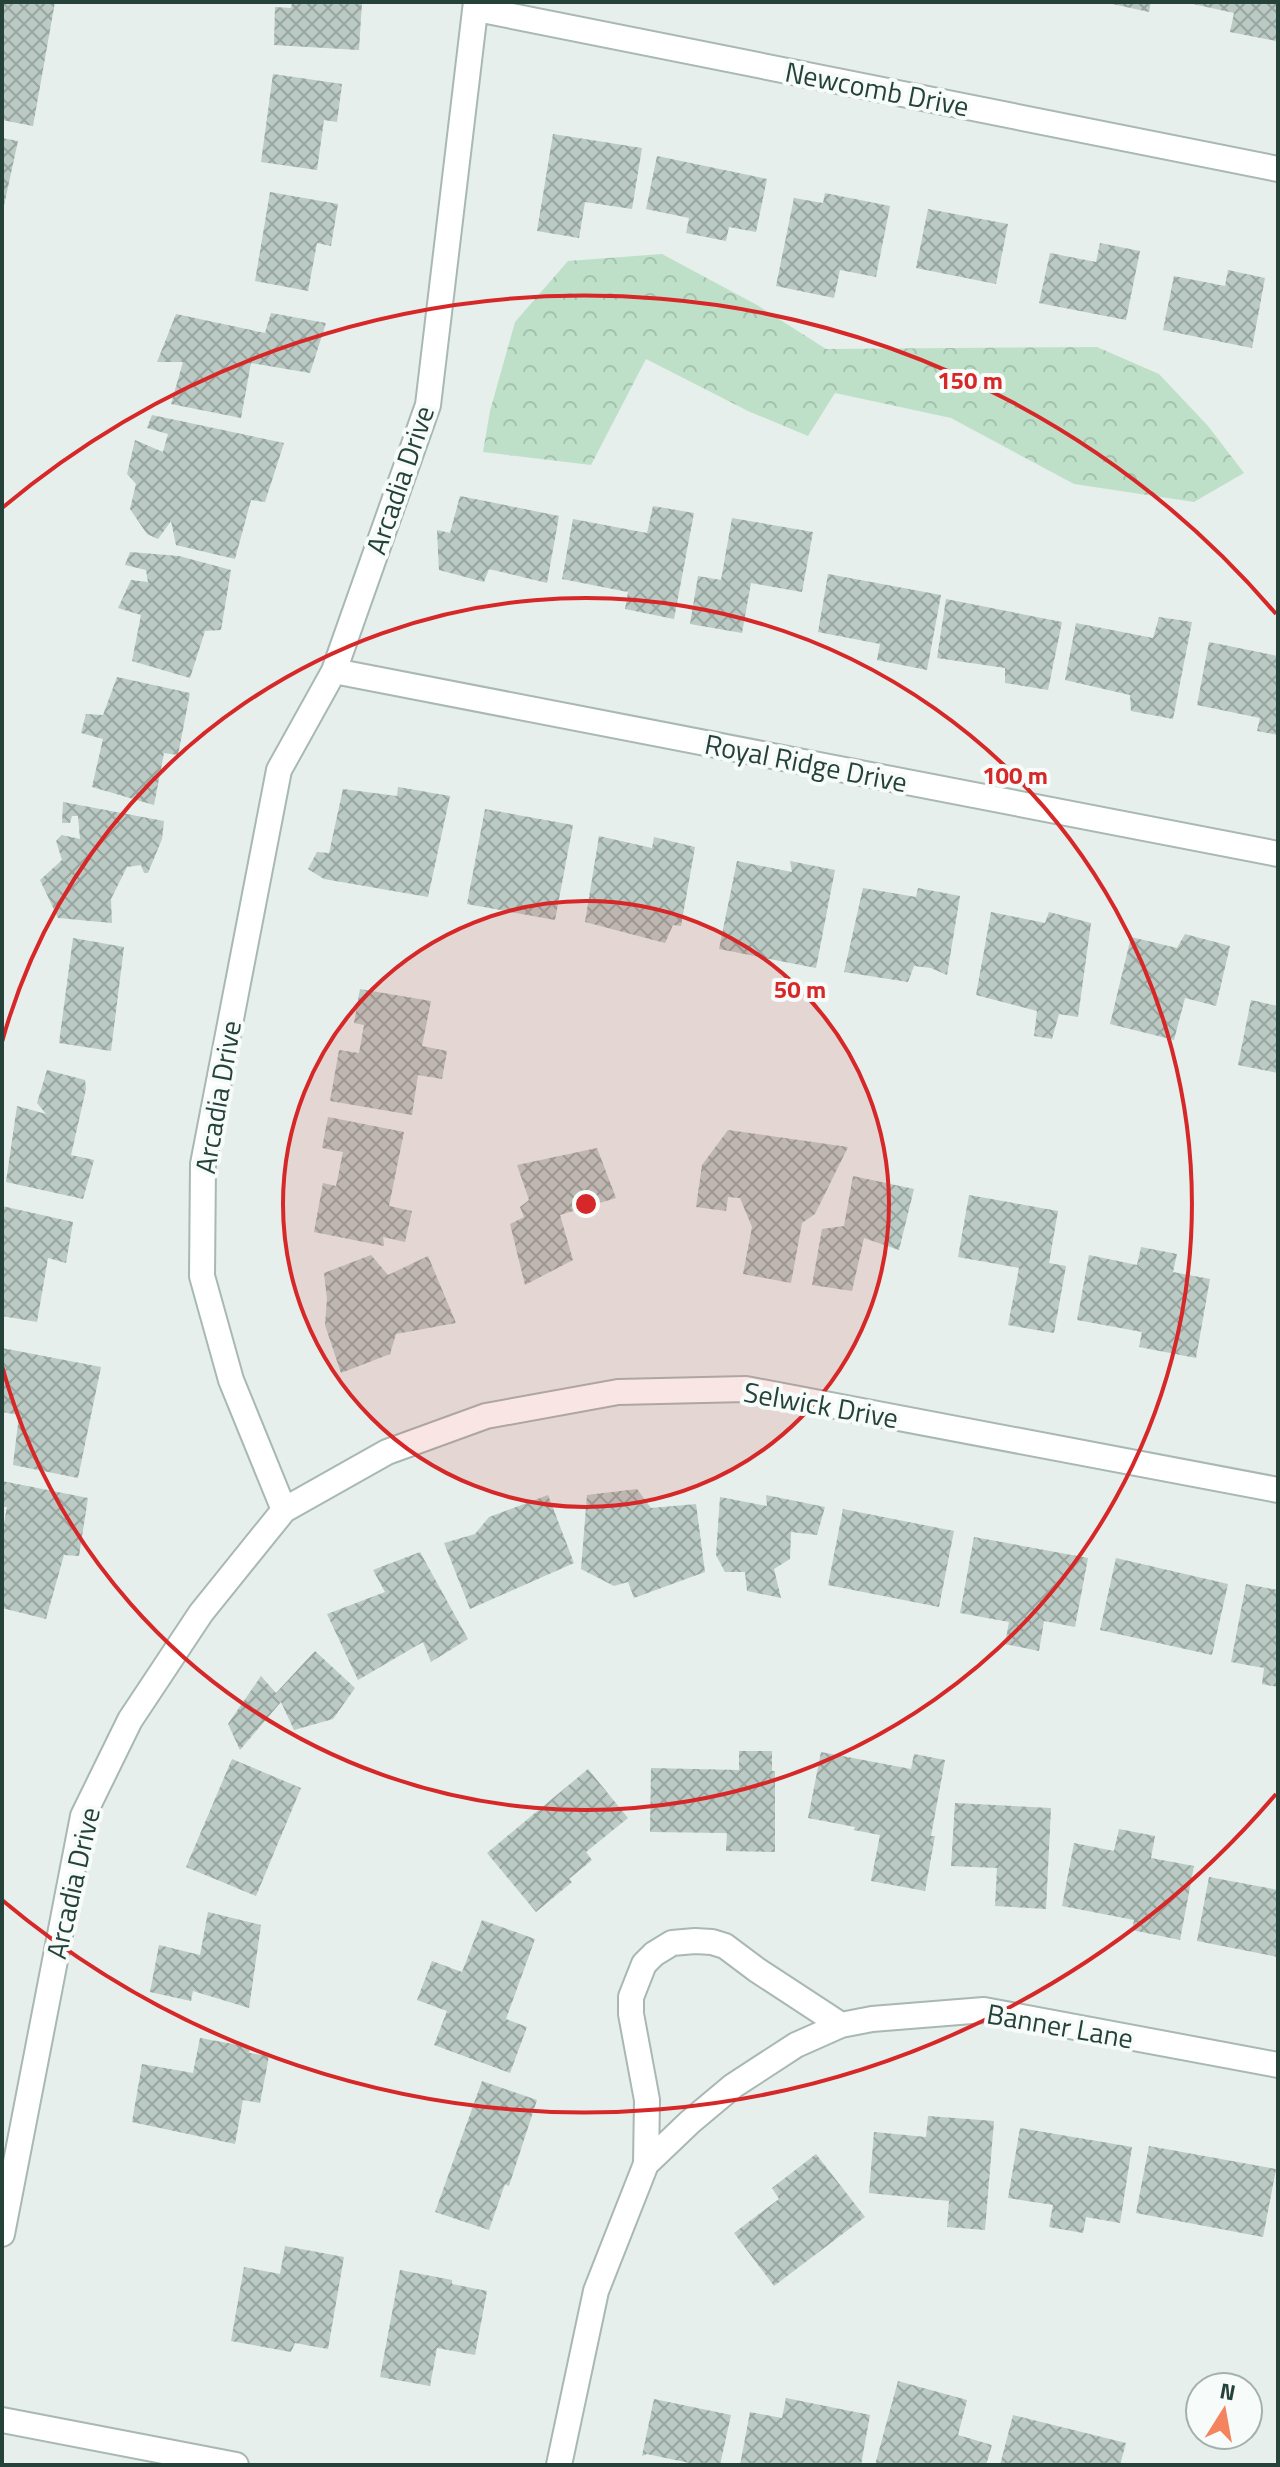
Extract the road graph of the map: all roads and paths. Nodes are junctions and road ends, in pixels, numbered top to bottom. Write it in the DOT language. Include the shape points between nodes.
graph roads {
  1 [pos="476,6"];
  2 [pos="1278,169"];
  3 [pos="334,671"];
  4 [pos="1278,854"];
  5 [pos="1278,1490"];
  6 [pos="284,1510"];
  7 [pos="841,2025"];
  8 [pos="1278,2065"];
  9 [pos="646,2164"];
  10 [pos="2,2234"];
  11 [pos="2,2420"];
  12 [pos="236,2465"];
  13 [pos="559,2465"];
  1 -- 2 [label="street, Newcomb Drive"];
  1 -- 3 [label="street, Arcadia Drive" via="428,405"];
  3 -- 4 [label="street, Royal Ridge Drive"];
  3 -- 6 [label="street, Arcadia Drive" via="279,770 203,1164 202,1276 231,1380"];
  5 -- 6 [label="street, Selwick Drive" via="746,1389 618,1392 486,1416 387,1452"];
  6 -- 10 [label="street, Arcadia Drive" via="201,1613 130,1720 83,1816"];
  7 -- 8 [label="street, Banner Lane" via="984,2010"];
  7 -- 9 [label="street, Banner Lane" via="796,2045 733,2086"];
  7 -- 9 [label="street, Banner Lane" via="725,1946 672,1943 654,1954 644,1964 631,1997 647,2100"];
  9 -- 13 [label="street, Banner Lane" via="596,2291"];
  11 -- 12 [label="street"];
}
